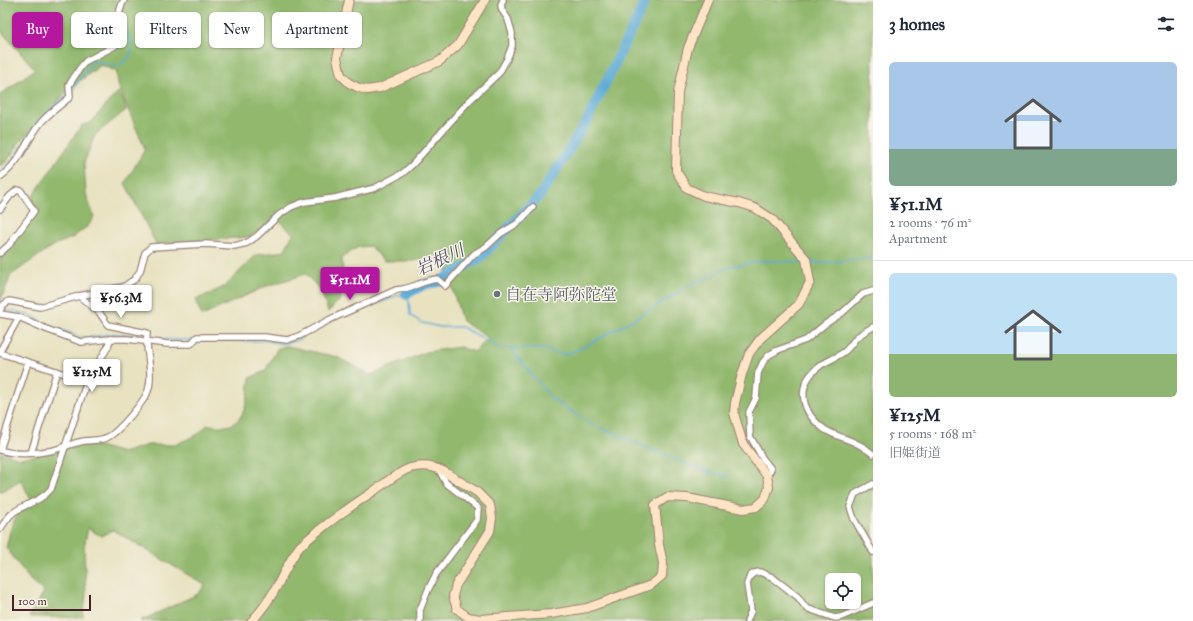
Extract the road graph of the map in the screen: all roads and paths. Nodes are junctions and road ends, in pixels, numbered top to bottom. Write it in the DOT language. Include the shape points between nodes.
graph roads {
  1 [pos="124,0"];
  2 [pos="349,0"];
  3 [pos="485,0"];
  4 [pos="503,0"];
  5 [pos="708,0"];
  6 [pos="0,177"];
  7 [pos="533,207"];
  8 [pos="0,209"];
  9 [pos="0,253"];
  10 [pos="873,291"];
  11 [pos="79,296"];
  12 [pos="0,310"];
  13 [pos="0,314"];
  14 [pos="19,317"];
  15 [pos="873,327"];
  16 [pos="110,339"];
  17 [pos="146,341"];
  18 [pos="0,352"];
  19 [pos="28,362"];
  20 [pos="57,371"];
  21 [pos="87,381"];
  22 [pos="66,446"];
  23 [pos="0,450"];
  24 [pos="31,453"];
  25 [pos="873,454"];
  26 [pos="437,468"];
  27 [pos="767,476"];
  28 [pos="873,484"];
  29 [pos="0,529"];
  30 [pos="873,552"];
  31 [pos="873,603"];
  32 [pos="252,621"];
  33 [pos="420,621"];
  34 [pos="747,621"];
  1 -- 6 [label="street" via="119,11 115,46 86,61 69,85 70,97 40,124 16,163"];
  2 -- 3 [label="street" via="337,58 341,75 349,83 367,90 380,88 440,61 458,45"];
  4 -- 11 [label="street" via="501,5 512,33 512,46 499,73 469,101 403,173 375,188 335,198 304,202 291,207 257,236 241,245 155,246 147,249 140,271 128,284"];
  5 -- 27 [label="street" via="688,48 678,92 676,171 687,188 704,196 756,208 772,219 806,259 810,282 799,304 760,339 749,354 735,403 734,413 743,444"];
  7 -- 17 [label="street" via="518,223 474,254 445,286 437,279 427,280 407,290 396,290 287,340 264,337 197,337 191,344"];
  8 -- 9 [label="street" via="17,190 21,191 34,211"];
  10 -- 27 [label="street" via="863,294 806,340 778,350 763,362 758,373 756,398 750,412 750,436 771,469"];
  11 -- 12 [label="street" via="40,307 9,301 3,304"];
  11 -- 17 [label="street" via="99,312 108,325 147,333"];
  13 -- 14 [label="street"];
  14 -- 16 [label="street" via="81,342"];
  14 -- 18 [label="street"];
  15 -- 25 [label="street" via="857,337 846,350 815,370 804,388 803,398 806,409 813,419 825,429 864,447"];
  16 -- 17 [label="street"];
  16 -- 21 [label="street" via="108,347"];
  17 -- 22 [label="street" via="150,373 148,391 137,408 108,438"];
  18 -- 19 [label="street"];
  19 -- 20 [label="street"];
  19 -- 23 [label="street"];
  20 -- 21 [label="street"];
  20 -- 24 [label="street"];
  21 -- 22 [label="street"];
  22 -- 24 [label="street" via="48,452"];
  22 -- 29 [label="street" via="51,490 45,497 12,513"];
  23 -- 24 [label="street" via="17,454"];
  26 -- 27 [label="street" via="476,492 490,506 490,531 456,585 453,596 457,609 468,617 480,619 551,614 587,608 651,584 662,576 663,563 655,505 667,497 687,498 743,509 756,507 764,499 768,487"];
  26 -- 32 [label="street" via="425,466 399,473 310,537 293,555 276,588"];
  26 -- 33 [label="street" via="446,483 478,508 477,520 436,574 420,610"];
  28 -- 30 [label="street" via="854,494 850,507"];
  31 -- 34 [label="street" via="835,618 806,608 798,597 772,577 760,572 750,576 747,584 751,611"];
}
